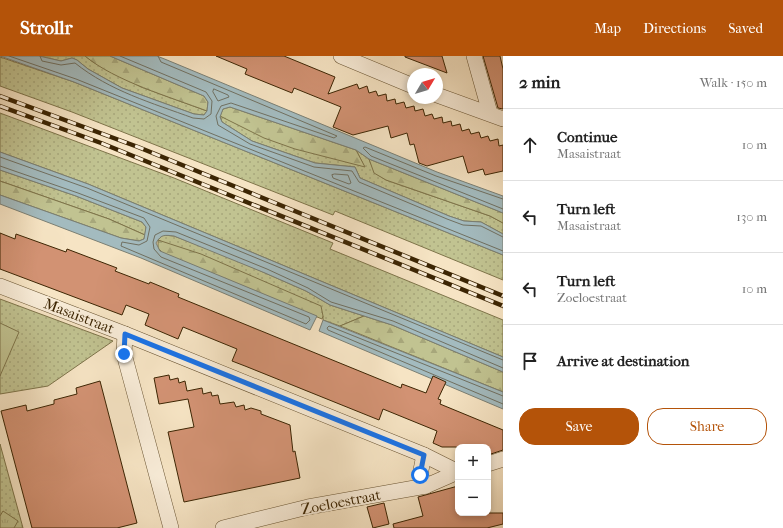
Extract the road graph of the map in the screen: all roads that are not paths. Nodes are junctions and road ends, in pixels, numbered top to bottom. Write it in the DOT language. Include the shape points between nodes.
graph roads {
  1 [pos="341,56"];
  2 [pos="474,56"];
  3 [pos="407,84"];
  4 [pos="443,97"];
  5 [pos="496,116"];
  6 [pos="0,286"];
  7 [pos="125,334"];
  8 [pos="424,455"];
  9 [pos="503,459"];
  10 [pos="491,463"];
  11 [pos="455,470"];
  12 [pos="455,473"];
  13 [pos="426,486"];
  14 [pos="171,528"];
  15 [pos="223,528"];
  1 -- 3 [label="street"];
  2 -- 5 [label="street"];
  4 -- 5 [label="street"];
  6 -- 7 [label="street, Masaistraat"];
  7 -- 8 [label="street, Masaistraat"];
  7 -- 14 [label="street" via="124,354"];
  8 -- 11 [label="street, Masaistraat"];
  8 -- 13 [label="street" via="420,475"];
  9 -- 10 [label="street"];
  12 -- 13 [label="street, Zoeloestraat"];
  13 -- 15 [label="street, Zoeloestraat" via="308,507"];
}
